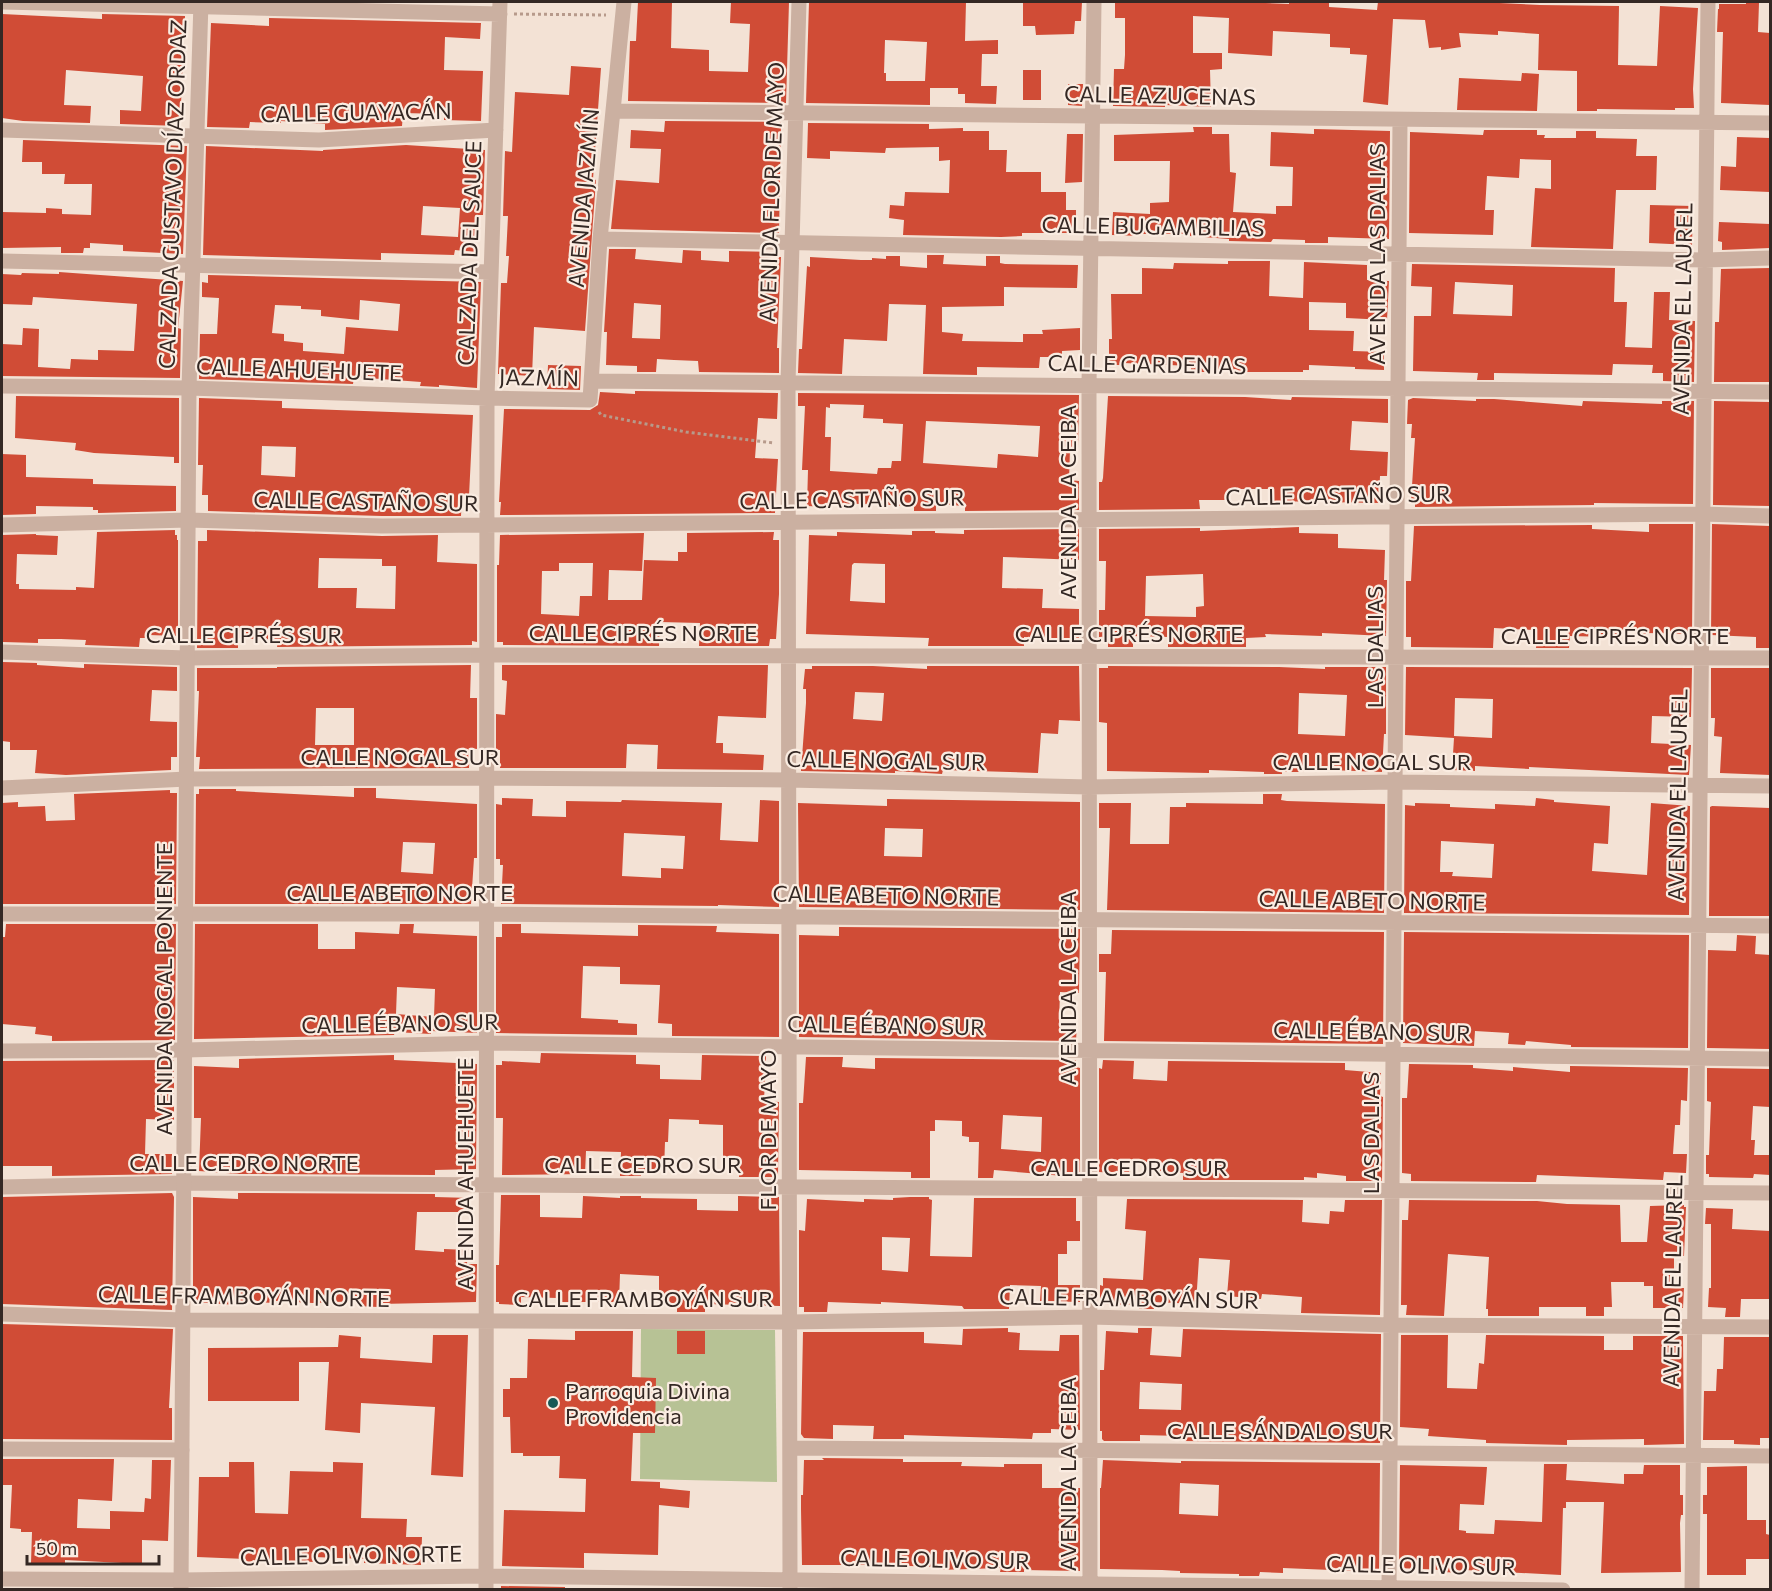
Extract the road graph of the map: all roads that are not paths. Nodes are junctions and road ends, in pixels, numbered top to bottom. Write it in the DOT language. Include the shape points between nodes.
graph roads {
  1 [pos="2,2"];
  2 [pos="799,2"];
  3 [pos="1094,2"];
  4 [pos="1707,2"];
  5 [pos="201,4"];
  6 [pos="500,8"];
  7 [pos="624,9"];
  8 [pos="613,111"];
  9 [pos="796,113"];
  10 [pos="1092,116"];
  11 [pos="1400,120"];
  12 [pos="1706,123"];
  13 [pos="1770,123"];
  14 [pos="2,130"];
  15 [pos="496,130"];
  16 [pos="197,135"];
  17 [pos="600,239"];
  18 [pos="792,242"];
  19 [pos="1090,248"];
  20 [pos="1399,254"];
  21 [pos="1770,258"];
  22 [pos="1705,260"];
  23 [pos="2,261"];
  24 [pos="193,264"];
  25 [pos="491,272"];
  26 [pos="591,381"];
  27 [pos="788,383"];
  28 [pos="2,386"];
  29 [pos="1089,386"];
  30 [pos="189,388"];
  31 [pos="1398,389"];
  32 [pos="1704,392"];
  33 [pos="1770,392"];
  34 [pos="487,398"];
  35 [pos="590,400"];
  36 [pos="1702,514"];
  37 [pos="1770,516"];
  38 [pos="1398,517"];
  39 [pos="188,520"];
  40 [pos="1089,520"];
  41 [pos="788,522"];
  42 [pos="2,525"];
  43 [pos="487,525"];
  44 [pos="2,652"];
  45 [pos="487,654"];
  46 [pos="789,655"];
  47 [pos="1089,656"];
  48 [pos="1396,657"];
  49 [pos="187,658"];
  50 [pos="1701,658"];
  51 [pos="1770,658"];
  52 [pos="487,778"];
  53 [pos="187,779"];
  54 [pos="789,780"];
  55 [pos="1395,782"];
  56 [pos="1700,786"];
  57 [pos="1770,786"];
  58 [pos="1089,787"];
  59 [pos="2,788"];
  60 [pos="2,914"];
  61 [pos="487,914"];
  62 [pos="186,915"];
  63 [pos="789,917"];
  64 [pos="1089,920"];
  65 [pos="1394,923"];
  66 [pos="1698,926"];
  67 [pos="1770,926"];
  68 [pos="487,1043"];
  69 [pos="789,1046"];
  70 [pos="184,1050"];
  71 [pos="1089,1050"];
  72 [pos="2,1051"];
  73 [pos="1393,1054"];
  74 [pos="1697,1058"];
  75 [pos="1770,1059"];
  76 [pos="184,1183"];
  77 [pos="486,1186"];
  78 [pos="2,1187"];
  79 [pos="789,1188"];
  80 [pos="1090,1189"];
  81 [pos="1392,1191"];
  82 [pos="1696,1193"];
  83 [pos="1770,1193"];
  84 [pos="2,1314"];
  85 [pos="1090,1317"];
  86 [pos="183,1320"];
  87 [pos="486,1320"];
  88 [pos="790,1322"];
  89 [pos="1391,1325"];
  90 [pos="1694,1327"];
  91 [pos="1770,1327"];
  92 [pos="790,1448"];
  93 [pos="2,1449"];
  94 [pos="182,1450"];
  95 [pos="1090,1451"];
  96 [pos="1390,1453"];
  97 [pos="1693,1456"];
  98 [pos="1770,1456"];
  99 [pos="2,1579"];
  100 [pos="486,1583"];
  101 [pos="790,1584"];
  102 [pos="181,1585"];
  103 [pos="1090,1586"];
  104 [pos="1389,1588"];
  105 [pos="1563,1590"];
  106 [pos="1692,1590"];
  1 -- 5 [label="street"];
  2 -- 9 [label="street, AVENIDA FLOR DE MAYO"];
  3 -- 10 [label="street, AVENIDA LA CEIBA"];
  4 -- 12 [label="street, AVENIDA EL LAUREL"];
  5 -- 6 [label="street"];
  5 -- 16 [label="street, CALZADA GUSTAVO DÍAZ ORDAZ"];
  6 -- 15 [label="street, CALZADA DEL SAUCE"];
  7 -- 8 [label="street, AVENIDA JAZMÍN"];
  8 -- 9 [label="street, CALLE AZUCENAS"];
  8 -- 17 [label="street, AVENIDA JAZMÍN"];
  9 -- 10 [label="street, CALLE AZUCENAS"];
  9 -- 18 [label="street, AVENIDA FLOR DE MAYO"];
  10 -- 11 [label="street, CALLE AZUCENAS"];
  10 -- 19 [label="street, AVENIDA LA CEIBA"];
  11 -- 12 [label="street, CALLE AZUCENAS"];
  11 -- 20 [label="street, AVENIDA LAS DALIAS"];
  12 -- 13 [label="street, CALLE AZUCENAS"];
  12 -- 22 [label="street, AVENIDA EL LAUREL"];
  14 -- 16 [label="street, CALLE GUAYACÁN"];
  15 -- 16 [label="street, CALLE GUAYACÁN" via="319,140"];
  15 -- 25 [label="street, CALZADA DEL SAUCE"];
  16 -- 24 [label="street, CALZADA GUSTAVO DÍAZ ORDAZ"];
  17 -- 18 [label="street, CALLE BUGAMBILIAS"];
  17 -- 26 [label="street, AVENIDA JAZMÍN"];
  18 -- 19 [label="street, CALLE BUGAMBILIAS"];
  18 -- 27 [label="street, AVENIDA FLOR DE MAYO"];
  19 -- 20 [label="street, CALLE BUGAMBILIAS"];
  19 -- 29 [label="street, AVENIDA LA CEIBA"];
  20 -- 22 [label="street, CALLE BUGAMBILIAS"];
  20 -- 31 [label="street, AVENIDA LAS DALIAS"];
  21 -- 22 [label="street, CALLE BUGAMBILIAS"];
  22 -- 32 [label="street, AVENIDA EL LAUREL"];
  23 -- 24 [label="street"];
  24 -- 25 [label="street"];
  24 -- 30 [label="street, CALZADA GUSTAVO DÍAZ ORDAZ"];
  25 -- 34 [label="street, CALZADA DEL SAUCE"];
  26 -- 27 [label="street, CALLE GARDENIAS"];
  26 -- 35 [label="street, AVENIDA JAZMÍN"];
  27 -- 29 [label="street, CALLE GARDENIAS"];
  27 -- 41 [label="street, FLOR DE MAYO"];
  28 -- 30 [label="street, CALLE AHUEHUETE"];
  29 -- 31 [label="street, CALLE GARDENIAS"];
  29 -- 40 [label="street, AVENIDA LA CEIBA"];
  30 -- 34 [label="street, CALLE AHUEHUETE"];
  30 -- 39 [label="street, AVENIDA NOGAL PONIENTE"];
  31 -- 32 [label="street, CALLE GARDENIAS"];
  31 -- 38 [label="street, LAS DALIAS"];
  32 -- 33 [label="street, CALLE GARDENIAS"];
  32 -- 36 [label="street, AVENIDA EL LAUREL"];
  34 -- 35 [label="street, JAZMÍN"];
  34 -- 43 [label="street, AVENIDA AHUEHUETE"];
  36 -- 37 [label="street, CALLE CASTAÑO SUR"];
  36 -- 38 [label="street, CALLE CASTAÑO SUR"];
  36 -- 50 [label="street, AVENIDA EL LAUREL"];
  38 -- 40 [label="street, CALLE CASTAÑO SUR"];
  38 -- 48 [label="street, LAS DALIAS"];
  39 -- 42 [label="street, CALLE CASTAÑO SUR"];
  39 -- 43 [label="street, CALLE CASTAÑO SUR"];
  39 -- 49 [label="street, AVENIDA NOGAL PONIENTE"];
  40 -- 41 [label="street, CALLE CASTAÑO SUR"];
  40 -- 47 [label="street, AVENIDA LA CEIBA"];
  41 -- 43 [label="street, CALLE CASTAÑO SUR"];
  41 -- 46 [label="street, FLOR DE MAYO"];
  43 -- 45 [label="street, AVENIDA AHUEHUETE"];
  44 -- 49 [label="street, CALLE CIPRÉS SUR"];
  45 -- 46 [label="street, CALLE CIPRÉS NORTE"];
  45 -- 49 [label="street, CALLE CIPRÉS SUR"];
  45 -- 52 [label="street, AVENIDA AHUEHUETE"];
  46 -- 47 [label="street, CALLE CIPRÉS NORTE"];
  46 -- 54 [label="street, FLOR DE MAYO"];
  47 -- 48 [label="street, CALLE CIPRÉS NORTE"];
  47 -- 58 [label="street, AVENIDA LA CEIBA"];
  48 -- 50 [label="street, CALLE CIPRÉS NORTE"];
  48 -- 55 [label="street, LAS DALIAS"];
  49 -- 53 [label="street, AVENIDA NOGAL PONIENTE"];
  50 -- 51 [label="street, CALLE CIPRÉS NORTE"];
  50 -- 56 [label="street, AVENIDA EL LAUREL"];
  52 -- 53 [label="street, CALLE NOGAL SUR"];
  52 -- 54 [label="street, CALLE NOGAL SUR"];
  52 -- 61 [label="street, AVENIDA AHUEHUETE"];
  53 -- 59 [label="street, CALLE NOGAL SUR"];
  53 -- 62 [label="street, AVENIDA NOGAL PONIENTE"];
  54 -- 58 [label="street, CALLE NOGAL SUR"];
  54 -- 63 [label="street, FLOR DE MAYO"];
  55 -- 56 [label="street, CALLE NOGAL SUR"];
  55 -- 58 [label="street, CALLE NOGAL SUR"];
  55 -- 65 [label="street, LAS DALIAS"];
  56 -- 57 [label="street, CALLE NOGAL SUR"];
  56 -- 66 [label="street, AVENIDA EL LAUREL"];
  58 -- 64 [label="street, AVENIDA LA CEIBA"];
  60 -- 62 [label="street, CALLE ABETO NORTE"];
  61 -- 62 [label="street, CALLE ABETO NORTE"];
  61 -- 63 [label="street, CALLE ABETO NORTE"];
  61 -- 68 [label="street, AVENIDA AHUEHUETE"];
  62 -- 70 [label="street, AVENIDA NOGAL PONIENTE"];
  63 -- 64 [label="street, CALLE ABETO NORTE"];
  63 -- 69 [label="street, FLOR DE MAYO"];
  64 -- 65 [label="street, CALLE ABETO NORTE"];
  64 -- 71 [label="street, AVENIDA LA CEIBA"];
  65 -- 66 [label="street, CALLE ABETO NORTE"];
  65 -- 73 [label="street, LAS DALIAS"];
  66 -- 67 [label="street, CALLE ABETO NORTE"];
  66 -- 74 [label="street, AVENIDA EL LAUREL"];
  68 -- 69 [label="street, CALLE ÉBANO SUR"];
  68 -- 70 [label="street, CALLE ÉBANO SUR"];
  68 -- 77 [label="street, AVENIDA AHUEHUETE"];
  69 -- 71 [label="street, CALLE ÉBANO SUR"];
  69 -- 79 [label="street, FLOR DE MAYO"];
  70 -- 72 [label="street, CALLE ÉBANO SUR"];
  70 -- 76 [label="street, AVENIDA NOGAL PONIENTE"];
  71 -- 73 [label="street, CALLE ÉBANO SUR"];
  71 -- 80 [label="street, AVENIDA LA CEIBA"];
  73 -- 74 [label="street, CALLE ÉBANO SUR"];
  73 -- 81 [label="street, LAS DALIAS"];
  74 -- 75 [label="street, CALLE ÉBANO SUR"];
  74 -- 82 [label="street, AVENIDA EL LAUREL"];
  76 -- 77 [label="street, CALLE CEDRO NORTE"];
  76 -- 78 [label="street, CALLE CEDRO NORTE"];
  76 -- 86 [label="street, AVENIDA NOGAL PONIENTE"];
  77 -- 79 [label="street, CALLE CEDRO SUR"];
  77 -- 87 [label="street, AVENIDA AHUEHUETE"];
  79 -- 80 [label="street, CALLE CEDRO SUR"];
  79 -- 88 [label="street, FLOR DE MAYO"];
  80 -- 81 [label="street, CALLE CEDRO SUR"];
  80 -- 85 [label="street, AVENIDA LA CEIBA"];
  81 -- 82 [label="street, CALLE CEDRO SUR"];
  81 -- 89 [label="street, LAS DALIAS"];
  82 -- 83 [label="street, CALLE CEDRO SUR"];
  82 -- 90 [label="street, AVENIDA EL LAUREL"];
  84 -- 86 [label="street, CALLE FRAMBOYÁN NORTE"];
  85 -- 88 [label="street, CALLE FRAMBOYÁN SUR"];
  85 -- 89 [label="street, CALLE FRAMBOYÁN SUR"];
  85 -- 95 [label="street, AVENIDA LA CEIBA"];
  86 -- 87 [label="street, CALLE FRAMBOYÁN NORTE"];
  86 -- 94 [label="street, AVENIDA NOGAL PONIENTE"];
  87 -- 88 [label="street, CALLE FRAMBOYÁN SUR"];
  87 -- 100 [label="street, AVENIDA AHUEHUETE"];
  88 -- 92 [label="street, FLOR DE MAYO"];
  89 -- 90 [label="street, CALLE FRAMBOYÁN SUR"];
  89 -- 96 [label="street, LAS DALIAS"];
  90 -- 91 [label="street, CALLE FRAMBOYÁN SUR"];
  90 -- 97 [label="street, AVENIDA EL LAUREL"];
  92 -- 95 [label="street, CALLE SÁNDALO SUR"];
  92 -- 101 [label="street, FLOR DE MAYO"];
  93 -- 94 [label="street"];
  94 -- 102 [label="street, AVENIDA NOGAL PONIENTE"];
  95 -- 96 [label="street, CALLE SÁNDALO SUR"];
  95 -- 103 [label="street, AVENIDA LA CEIBA"];
  96 -- 97 [label="street, CALLE SÁNDALO SUR"];
  96 -- 104 [label="street, LAS DALIAS"];
  97 -- 98 [label="street, CALLE SÁNDALO SUR"];
  97 -- 106 [label="street, AVENIDA EL LAUREL"];
  99 -- 102 [label="street, CALLE OLIVO NORTE"];
  100 -- 101 [label="street, CALLE OLIVO SUR"];
  100 -- 102 [label="street, CALLE OLIVO NORTE"];
  101 -- 103 [label="street, CALLE OLIVO SUR"];
  103 -- 104 [label="street, CALLE OLIVO SUR"];
  104 -- 105 [label="street, CALLE OLIVO SUR"];
}
